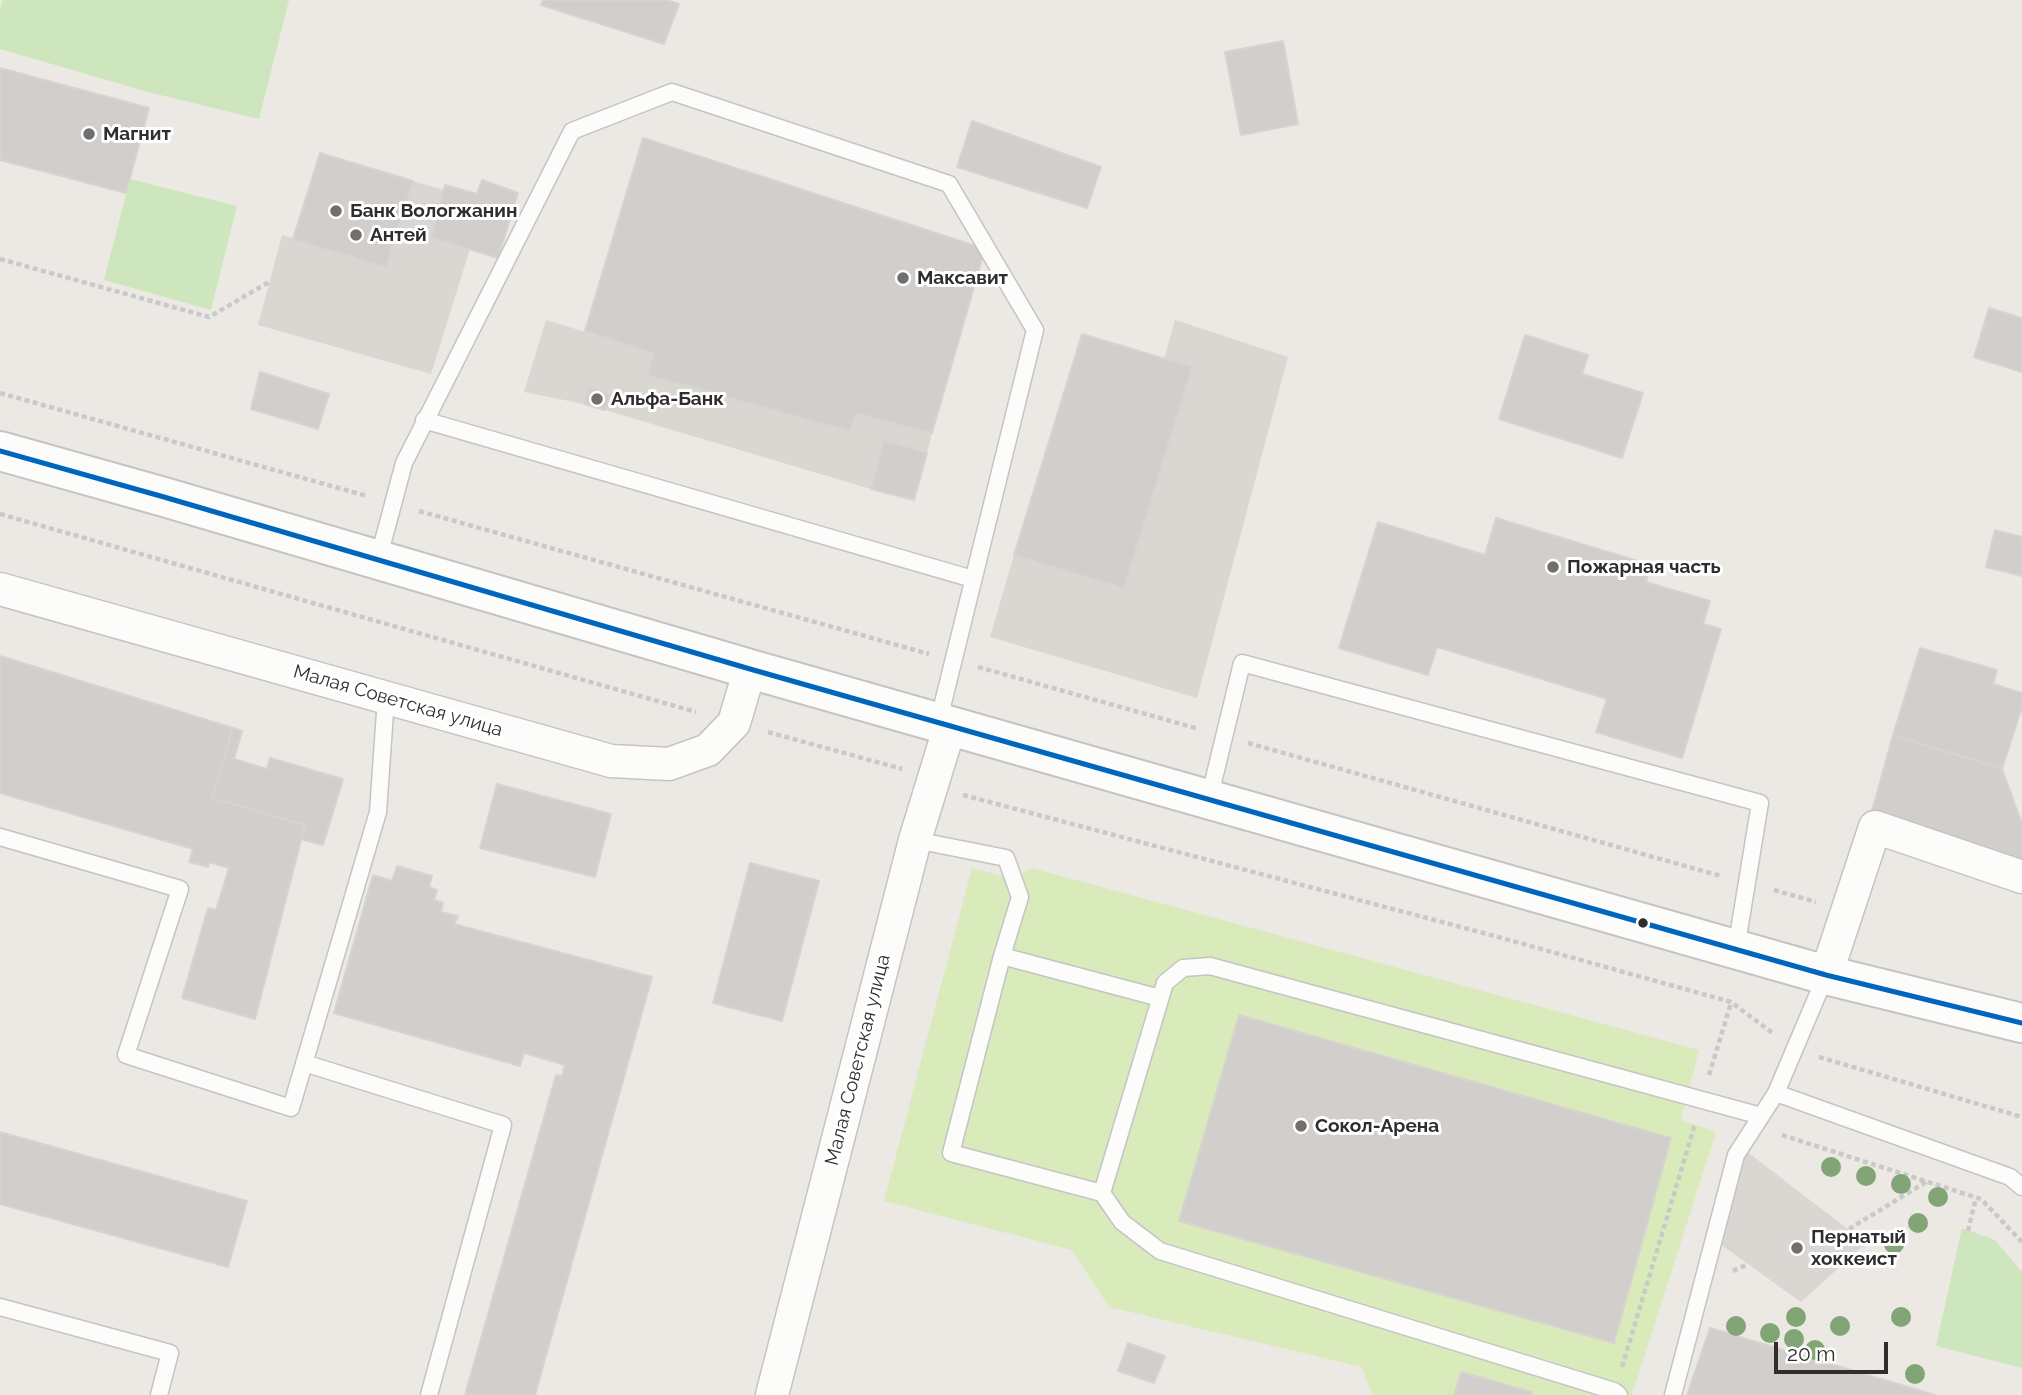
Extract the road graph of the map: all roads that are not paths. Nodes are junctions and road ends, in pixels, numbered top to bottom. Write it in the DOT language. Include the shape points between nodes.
graph roads {
  1 [pos="424,420"];
  2 [pos="0,450"];
  3 [pos="378,560"];
  4 [pos="973,579"];
  5 [pos="0,589"];
  6 [pos="750,670"];
  7 [pos="386,698"];
  8 [pos="944,724"];
  9 [pos="1209,799"];
  10 [pos="0,838"];
  11 [pos="915,840"];
  12 [pos="2022,877"];
  13 [pos="1736,949"];
  14 [pos="1002,956"];
  15 [pos="1826,975"];
  16 [pos="1160,998"];
  17 [pos="2022,1023"];
  18 [pos="304,1063"];
  19 [pos="1776,1093"];
  20 [pos="1761,1116"];
  21 [pos="2022,1187"];
  22 [pos="1102,1193"];
  23 [pos="0,1307"];
  24 [pos="1617,1393"];
  25 [pos="159,1395"];
  26 [pos="429,1395"];
  27 [pos="772,1395"];
  28 [pos="1673,1395"];
  1 -- 3 [label="lane" via="404,463"];
  1 -- 4 [label="lane"];
  1 -- 4 [label="lane" via="572,131 672,92 950,185 1035,330"];
  2 -- 3 [label="main road"];
  3 -- 6 [label="main road"];
  4 -- 8 [label="lane"];
  5 -- 7 [label="street, Малая Советская улица"];
  6 -- 7 [label="street, Малая Советская улица" via="734,723 708,750 669,764 611,761"];
  6 -- 8 [label="main road"];
  7 -- 18 [label="lane" via="378,812"];
  8 -- 9 [label="main road"];
  8 -- 11 [label="street, Малая Советская улица"];
  9 -- 13 [label="main road"];
  9 -- 13 [label="lane" via="1242,663 1760,803"];
  10 -- 18 [label="lane" via="180,889 126,1055 291,1108"];
  11 -- 14 [label="lane" via="1006,858 1020,897"];
  11 -- 27 [label="street, Малая Советская улица"];
  12 -- 15 [label="street" via="1875,827"];
  13 -- 15 [label="main road"];
  14 -- 16 [label="lane"];
  14 -- 22 [label="lane" via="951,1153"];
  15 -- 17 [label="main road"];
  15 -- 19 [label="lane"];
  16 -- 20 [label="lane" via="1165,983 1183,968 1210,966"];
  16 -- 22 [label="lane"];
  18 -- 26 [label="lane" via="503,1125"];
  19 -- 20 [label="lane"];
  19 -- 21 [label="lane" via="2010,1177"];
  20 -- 28 [label="lane" via="1736,1155"];
  22 -- 24 [label="lane" via="1122,1222 1160,1251"];
  23 -- 25 [label="lane" via="170,1353"];
}
